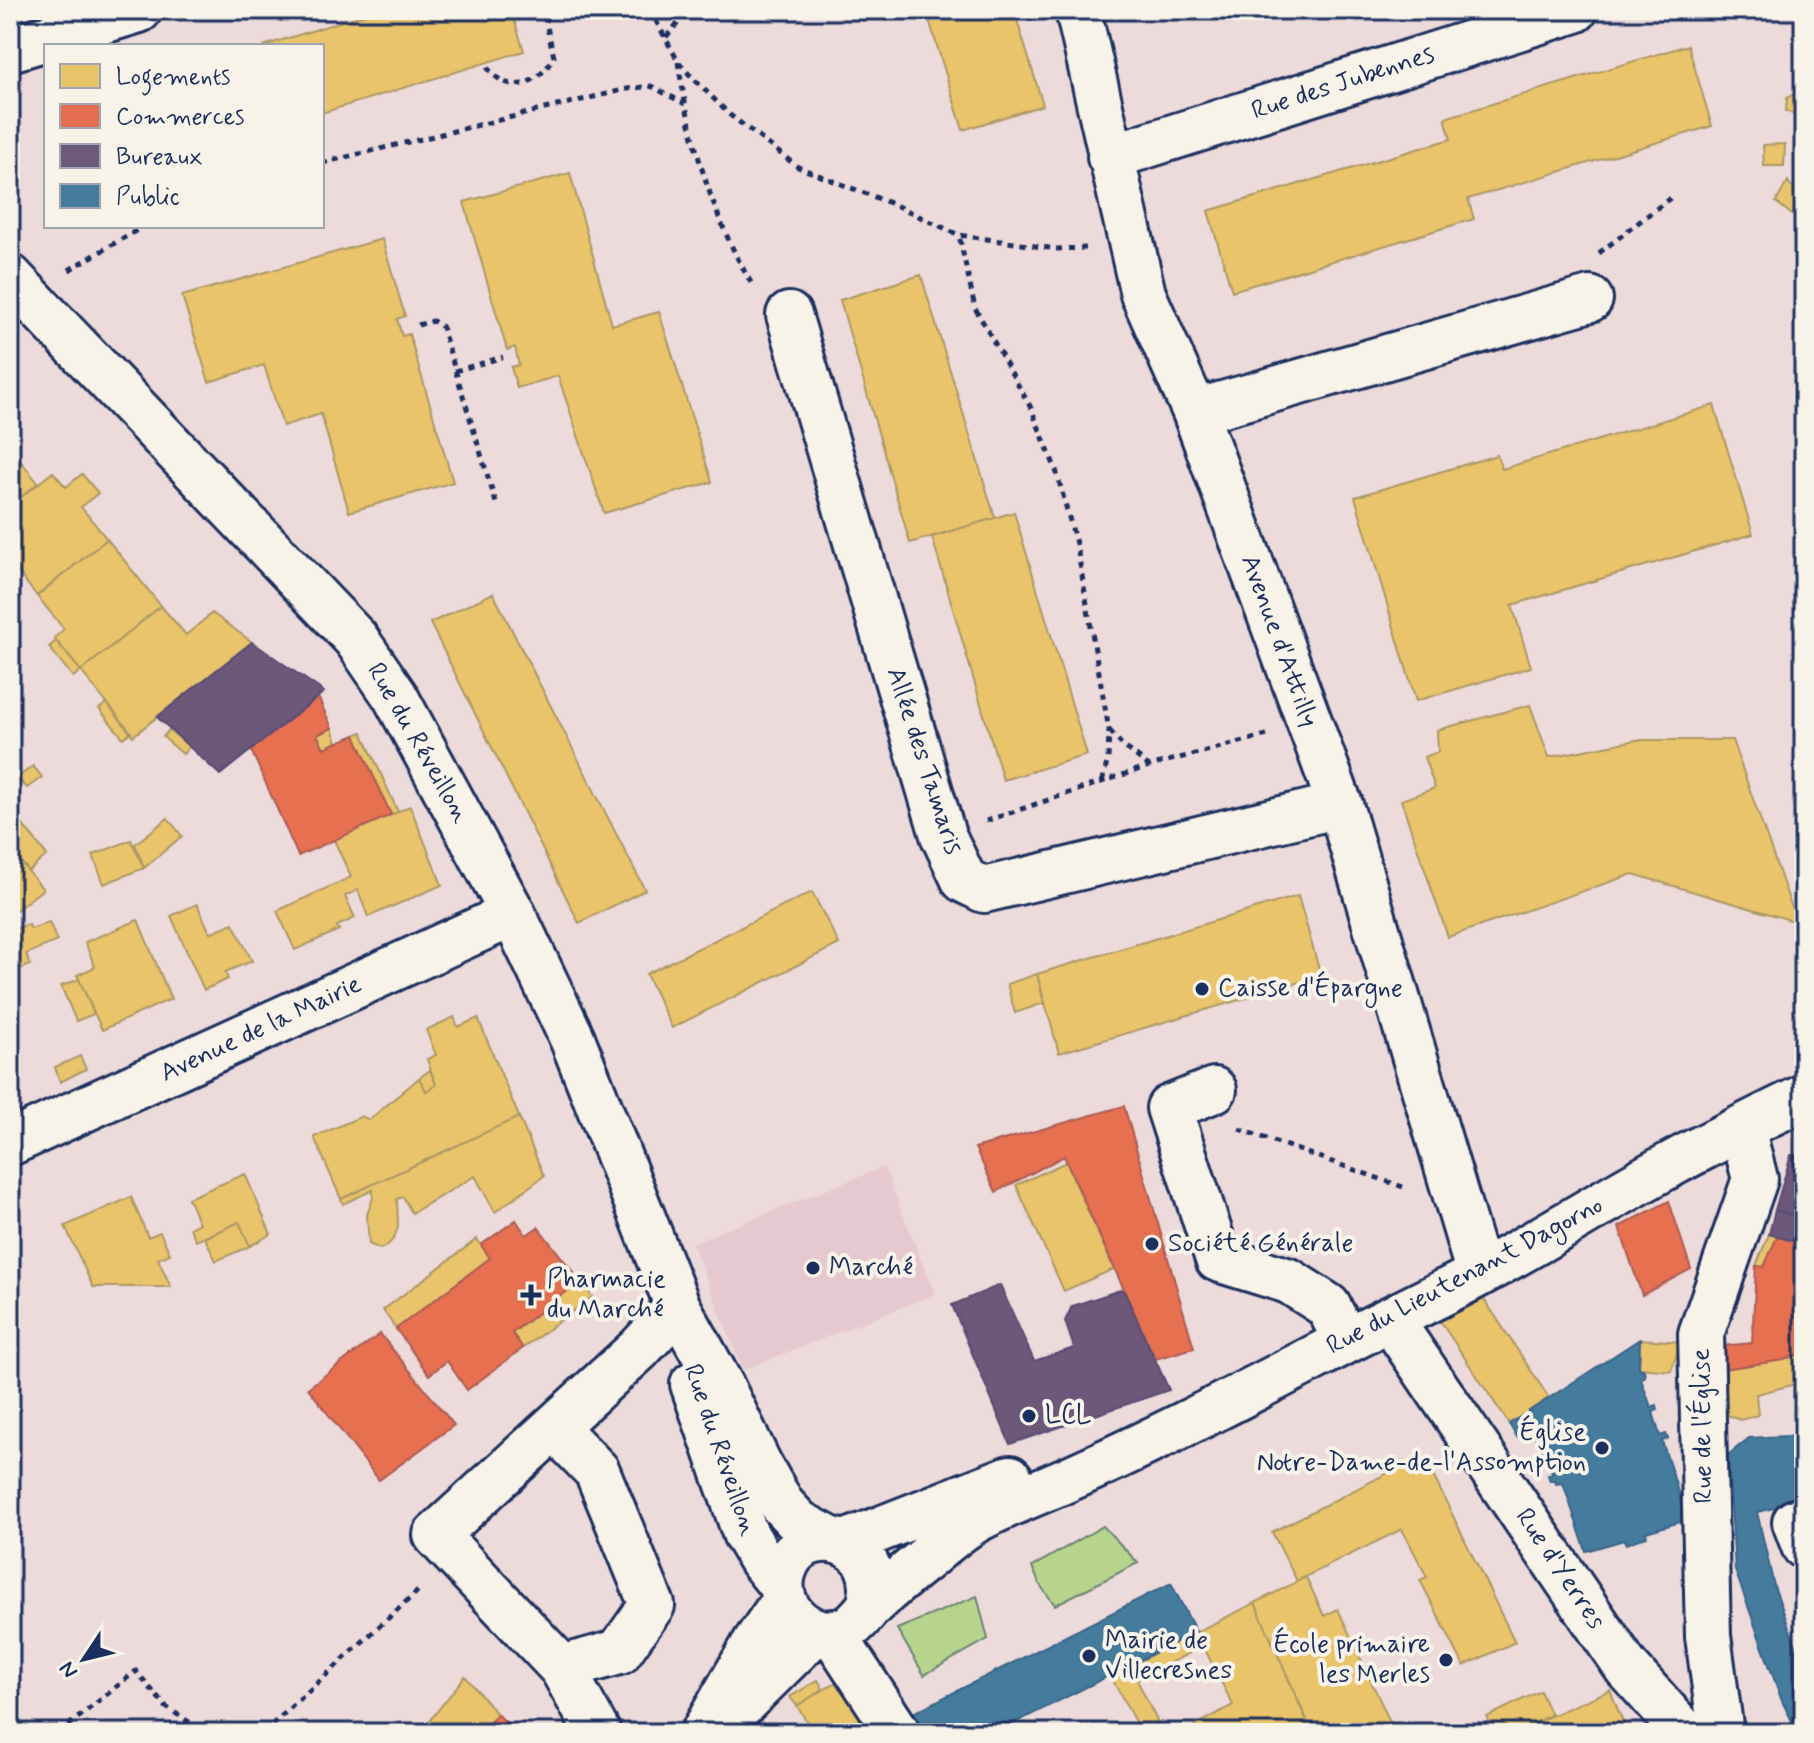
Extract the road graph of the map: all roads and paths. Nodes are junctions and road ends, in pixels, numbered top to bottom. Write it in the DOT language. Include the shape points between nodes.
graph roads {
  1 [pos="139,10"];
  2 [pos="543,10"];
  3 [pos="650,10"];
  4 [pos="689,10"];
  5 [pos="1078,10"];
  6 [pos="1575,10"];
  7 [pos="666,37"];
  8 [pos="10,49"];
  9 [pos="678,61"];
  10 [pos="487,67"];
  11 [pos="685,104"];
  12 [pos="1110,157"];
  13 [pos="324,163"];
  14 [pos="1674,195"];
  15 [pos="141,228"];
  16 [pos="1127,233"];
  17 [pos="959,235"];
  18 [pos="12,279"];
  19 [pos="1585,301"];
  20 [pos="790,319"];
  21 [pos="418,325"];
  22 [pos="503,357"];
  23 [pos="455,371"];
  24 [pos="1195,412"];
  25 [pos="496,503"];
  26 [pos="1310,724"];
  27 [pos="1109,730"];
  28 [pos="1149,766"];
  29 [pos="1102,782"];
  30 [pos="1340,805"];
  31 [pos="943,835"];
  32 [pos="513,914"];
  33 [pos="1211,1091"];
  34 [pos="1804,1097"];
  35 [pos="1742,1128"];
  36 [pos="10,1143"];
  37 [pos="1460,1207"];
  38 [pos="1479,1274"];
  39 [pos="678,1307"];
  40 [pos="1390,1319"];
  41 [pos="1346,1341"];
  42 [pos="554,1427"];
  43 [pos="1126,1454"];
  44 [pos="838,1542"];
  45 [pos="429,1581"];
  46 [pos="783,1593"];
  47 [pos="869,1607"];
  48 [pos="824,1632"];
  49 [pos="562,1668"];
  50 [pos="59,1733"];
  51 [pos="206,1733"];
  52 [pos="263,1733"];
  53 [pos="598,1733"];
  54 [pos="703,1733"];
  55 [pos="712,1733"];
  56 [pos="898,1733"];
  57 [pos="1685,1733"];
  58 [pos="1721,1733"];
  1 -- 8 [label="street"];
  2 -- 10 [label="path" via="554,57 545,73 519,84 504,82"];
  3 -- 7 [label="path"];
  4 -- 7 [label="path"];
  5 -- 12 [label="street, Avenue d'Attilly"];
  6 -- 12 [label="street, Rue des Jubennes"];
  7 -- 9 [label="path"];
  9 -- 11 [label="path"];
  9 -- 17 [label="path" via="730,115 798,167"];
  11 -- 13 [label="path" via="651,86 627,89"];
  11 -- 20 [label="path" via="700,165 743,269 773,316 780,322"];
  12 -- 16 [label="street, Avenue d'Attilly"];
  14 -- 19 [label="path" via="1572,270"];
  15 -- 18 [label="path" via="57,277 36,258"];
  16 -- 17 [label="path" via="1086,248 1056,249"];
  16 -- 24 [label="street, Avenue d'Attilly" via="1143,294"];
  17 -- 27 [label="path" via="975,308 1031,408 1056,470 1077,547"];
  18 -- 32 [label="street, Rue du Réveillon" via="356,639 395,696"];
  19 -- 24 [label="street"];
  20 -- 31 [label="street, Allée des Tamaris"];
  21 -- 23 [label="path" via="433,321 442,327"];
  22 -- 23 [label="path"];
  23 -- 25 [label="path"];
  24 -- 26 [label="street, Avenue d'Attilly"];
  26 -- 28 [label="path"];
  26 -- 30 [label="street, Avenue d'Attilly"];
  27 -- 28 [label="path"];
  27 -- 29 [label="path"];
  28 -- 29 [label="path"];
  29 -- 31 [label="path"];
  30 -- 31 [label="street, Allée des Tamaris" via="984,890 964,880"];
  30 -- 37 [label="street, Avenue d'Attilly"];
  32 -- 36 [label="street, Avenue de la Mairie"];
  32 -- 39 [label="street, Rue du Réveillon" via="572,1038"];
  33 -- 37 [label="path" via="1237,1128"];
  33 -- 41 [label="street" via="1169,1108 1218,1259 1289,1281 1328,1306"];
  34 -- 35 [label="street, Rue du Lieutenant Dagorno"];
  35 -- 38 [label="street, Rue du Lieutenant Dagorno"];
  35 -- 58 [label="street, Rue de l'Église" via="1755,1179 1701,1334 1708,1636"];
  37 -- 38 [label="street, Avenue d'Attilly"];
  38 -- 40 [label="street, Rue du Lieutenant Dagorno"];
  39 -- 42 [label="street"];
  39 -- 44 [label="street, Rue du Réveillon" via="782,1505 799,1523"];
  39 -- 46 [label="street, Rue du Réveillon" via="694,1387 745,1533"];
  40 -- 41 [label="street, Rue du Lieutenant Dagorno"];
  40 -- 57 [label="street, Rue d'Yerres" via="1626,1667"];
  41 -- 43 [label="street, Rue du Lieutenant Dagorno"];
  42 -- 49 [label="street" via="597,1471 652,1605 619,1652"];
  42 -- 49 [label="street" via="436,1535"];
  43 -- 44 [label="street, Rue du Lieutenant Dagorno" via="1000,1480"];
  43 -- 47 [label="street, Rue du Lieutenant Dagorno" via="976,1519"];
  44 -- 46 [label="street, Rue du Lieutenant Dagorno" via="816,1541 791,1557 784,1570"];
  44 -- 47 [label="street" via="858,1551 868,1563 873,1577"];
  45 -- 52 [label="path"];
  46 -- 48 [label="street" via="791,1615"];
  46 -- 54 [label="street, Rue du Lieutenant Dagorno"];
  47 -- 48 [label="street, Rue du Lieutenant Dagorno" via="847,1628"];
  48 -- 55 [label="street, Rue du Lieutenant Dagorno"];
  48 -- 56 [label="street"];
  49 -- 53 [label="street"];
  50 -- 51 [label="path" via="136,1671 166,1707"];
}
